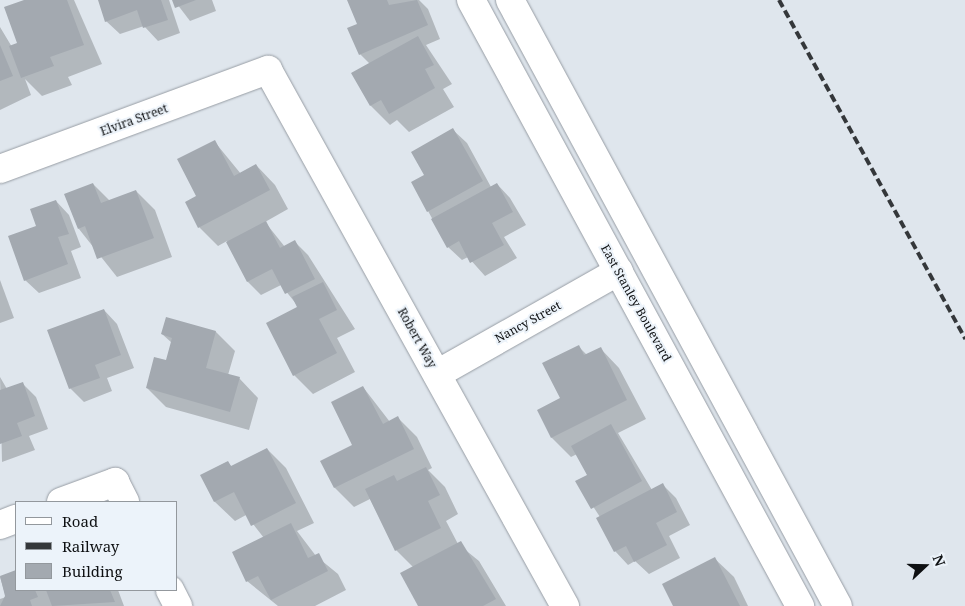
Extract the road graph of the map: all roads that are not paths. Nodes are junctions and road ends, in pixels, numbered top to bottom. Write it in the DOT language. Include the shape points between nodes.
graph roads {
  1 [pos="471,0"];
  2 [pos="510,0"];
  3 [pos="268,70"];
  4 [pos="0,169"];
  5 [pos="618,271"];
  6 [pos="437,374"];
  7 [pos="64,501"];
  8 [pos="124,501"];
  9 [pos="15,519"];
  10 [pos="0,525"];
  11 [pos="170,591"];
  12 [pos="178,606"];
  13 [pos="565,606"];
  14 [pos="800,606"];
  15 [pos="838,606"];
  1 -- 5 [label="main road, East Stanley Boulevard"];
  2 -- 15 [label="main road"];
  3 -- 4 [label="main road, Elvira Street"];
  3 -- 6 [label="main road, Robert Way"];
  5 -- 6 [label="main road, Nancy Street"];
  5 -- 14 [label="main road, East Stanley Boulevard"];
  6 -- 13 [label="main road, Robert Way"];
  7 -- 8 [label="main road" via="115,482"];
  9 -- 10 [label="main road"];
  11 -- 12 [label="main road"];
}
